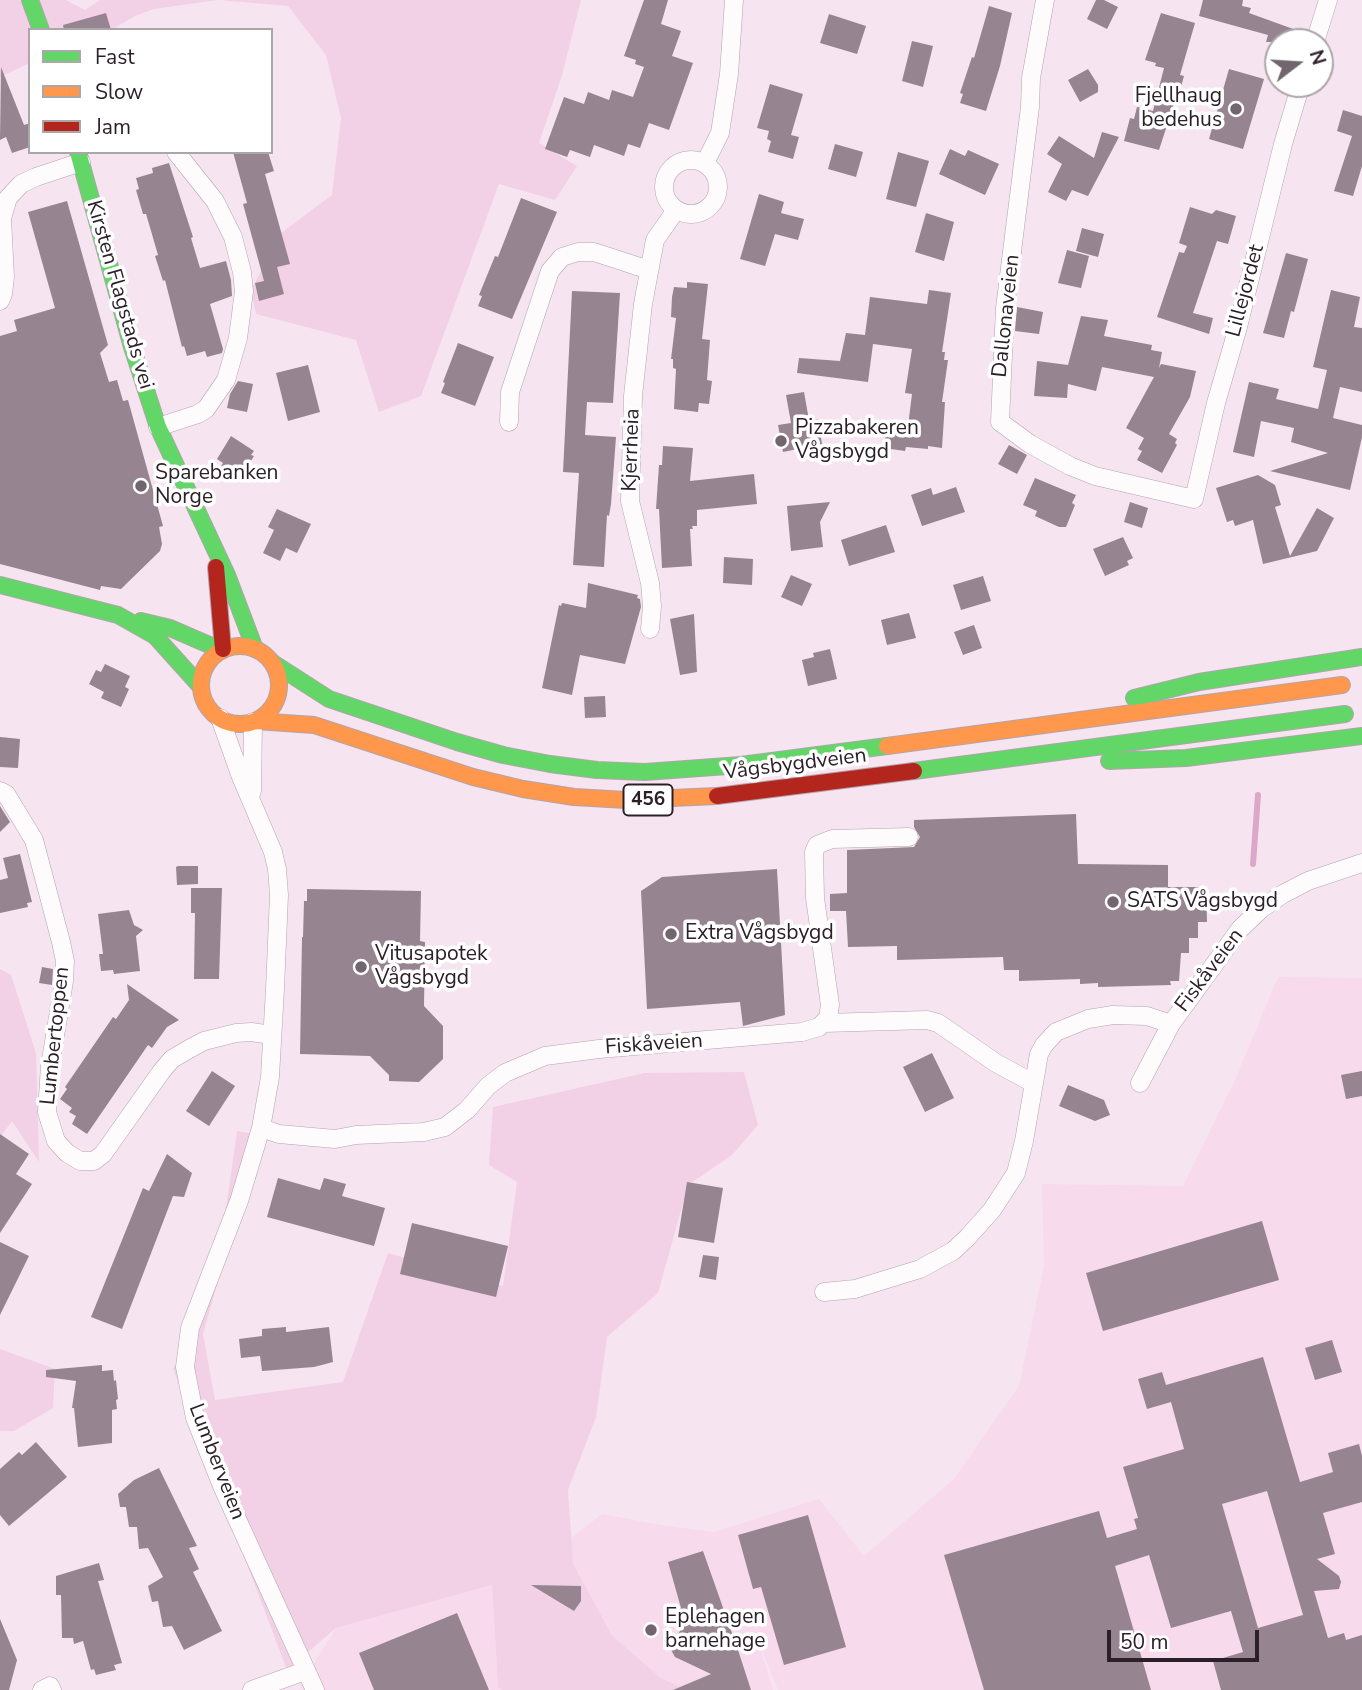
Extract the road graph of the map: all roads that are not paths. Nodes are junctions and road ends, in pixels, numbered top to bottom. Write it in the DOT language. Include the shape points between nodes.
graph roads {
  1 [pos="30,0"];
  2 [pos="734,0"];
  3 [pos="1045,0"];
  4 [pos="1328,0"];
  5 [pos="40,28"];
  6 [pos="1319,28"];
  7 [pos="1297,98"];
  8 [pos="178,154"];
  9 [pos="79,155"];
  10 [pos="705,163"];
  11 [pos="676,210"];
  12 [pos="649,270"];
  13 [pos="0,301"];
  14 [pos="509,422"];
  15 [pos="158,427"];
  16 [pos="1194,499"];
  17 [pos="210,540"];
  18 [pos="0,585"];
  19 [pos="118,615"];
  20 [pos="650,629"];
  21 [pos="255,649"];
  22 [pos="222,650"];
  23 [pos="1362,657"];
  24 [pos="273,663"];
  25 [pos="1342,685"];
  26 [pos="201,687"];
  27 [pos="1345,714"];
  28 [pos="219,718"];
  29 [pos="254,721"];
  30 [pos="1012,729"];
  31 [pos="1362,736"];
  32 [pos="925,770"];
  33 [pos="0,791"];
  34 [pos="253,805"];
  35 [pos="909,837"];
  36 [pos="1362,863"];
  37 [pos="824,1023"];
  38 [pos="1171,1024"];
  39 [pos="272,1035"];
  40 [pos="1034,1083"];
  41 [pos="1140,1083"];
  42 [pos="261,1128"];
  43 [pos="824,1292"];
  44 [pos="305,1671"];
  45 [pos="252,1690"];
  46 [pos="315,1690"];
  1 -- 5 [label="main road"];
  2 -- 10 [label="street" via="720,133"];
  3 -- 16 [label="street, Dallonaveien" via="1031,78 1004,308 1000,422 1070,466 1119,483"];
  4 -- 6 [label="street"];
  7 -- 16 [label="street, Lillejordet"];
  8 -- 15 [label="street" via="215,201 233,237 242,272 243,303 226,380 206,410"];
  9 -- 13 [label="street, Kirsten Flagstads vei" via="20,184 8,198 2,218 5,277"];
  9 -- 15 [label="main road, Kirsten Flagstads vei"];
  10 -- 11 [label="street" via="687,160 666,177 665,195"];
  10 -- 11 [label="street" via="719,186 714,202 692,214"];
  11 -- 12 [label="street, Kjerrheia" via="655,240"];
  12 -- 14 [label="street" via="594,252 562,257 550,271 510,392"];
  12 -- 20 [label="street, Kjerrheia" via="633,396 629,479 633,520 650,583"];
  15 -- 17 [label="main road, Kirsten Flagstads vei"];
  17 -- 21 [label="main road, Kirsten Flagstads vei"];
  17 -- 22 [label="main road, Kirsten Flagstads vei" via="219,577"];
  18 -- 19 [label="main road"];
  19 -- 22 [label="main road" via="170,628"];
  19 -- 26 [label="main road" via="155,636"];
  21 -- 22 [label="main road"];
  21 -- 24 [label="main road, 456"];
  22 -- 26 [label="main road" via="205,666"];
  23 -- 30 [label="main road, 456" via="1058,708"];
  24 -- 29 [label="main road" via="278,696 266,715"];
  24 -- 30 [label="main road, Vågsbygdveien / 456" via="329,699 457,742 514,757 597,770 703,769"];
  25 -- 30 [label="main road, Vågsbygdveien / 456"];
  26 -- 28 [label="main road" via="206,705"];
  27 -- 32 [label="main road, Vågsbygdveien / 456"];
  28 -- 29 [label="main road, 456" via="236,724"];
  28 -- 34 [label="street, Lumberveien"];
  29 -- 32 [label="main road, Vågsbygdveien / 456" via="314,725 472,776 587,798 725,796"];
  29 -- 34 [label="street, Lumberveien"];
  31 -- 32 [label="main road, 456" via="1160,760"];
  33 -- 39 [label="street, Lumbertoppen" via="34,840 65,961 47,1112 56,1141 67,1153 80,1161 94,1161 103,1154 161,1072 189,1049 236,1033"];
  34 -- 39 [label="street, Lumberveien" via="273,852 279,882"];
  35 -- 37 [label="street" via="832,839 817,845 815,898 830,1005"];
  36 -- 38 [label="street, Fiskåveien" via="1308,881 1261,909 1229,942"];
  37 -- 40 [label="street, Fiskåveien" via="938,1023"];
  37 -- 42 [label="street, Fiskåveien" via="802,1032 545,1056 505,1073 445,1127 424,1132 335,1139"];
  38 -- 40 [label="street, Fiskåveien" via="1126,1014 1068,1025 1044,1045"];
  38 -- 41 [label="street, Fiskåveien"];
  39 -- 42 [label="street, Lumberveien"];
  40 -- 43 [label="street, Fiskåveien" via="1016,1173 967,1238 920,1269 855,1289"];
  42 -- 44 [label="street, Lumberveien" via="239,1201 190,1328 185,1367 195,1418"];
  44 -- 45 [label="street"];
  44 -- 46 [label="street, Lumberveien"];
}
